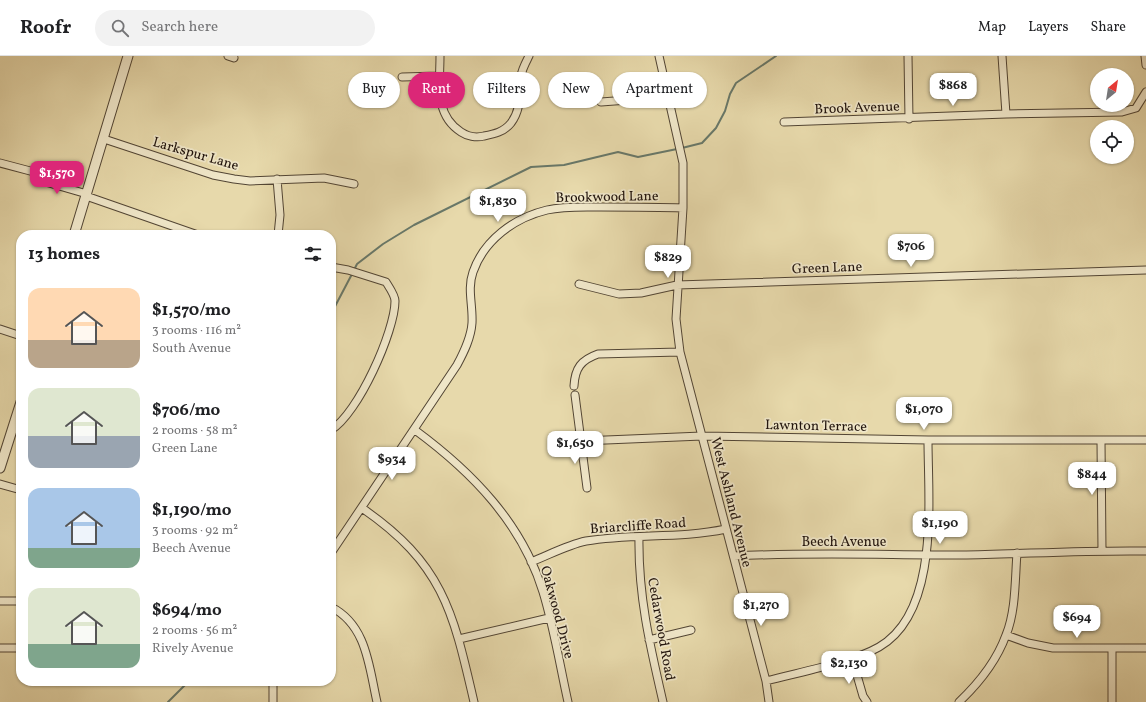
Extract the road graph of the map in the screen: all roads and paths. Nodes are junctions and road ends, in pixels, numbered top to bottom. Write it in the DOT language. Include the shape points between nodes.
graph roads {
  1 [pos="128,56"];
  2 [pos="440,56"];
  3 [pos="529,56"];
  4 [pos="659,56"];
  5 [pos="908,56"];
  6 [pos="1002,56"];
  7 [pos="1145,56"];
  8 [pos="1146,65"];
  9 [pos="439,72"];
  10 [pos="663,72"];
  11 [pos="402,77"];
  12 [pos="408,77"];
  13 [pos="1146,92"];
  14 [pos="442,108"];
  15 [pos="670,108"];
  16 [pos="1006,114"];
  17 [pos="909,119"];
  18 [pos="784,122"];
  19 [pos="104,139"];
  20 [pos="0,163"];
  21 [pos="277,178"];
  22 [pos="354,184"];
  23 [pos="87,195"];
  24 [pos="683,208"];
  25 [pos="76,230"];
  26 [pos="184,230"];
  27 [pos="278,230"];
  28 [pos="336,268"];
  29 [pos="1146,270"];
  30 [pos="579,284"];
  31 [pos="677,284"];
  32 [pos="0,329"];
  33 [pos="16,334"];
  34 [pos="680,352"];
  35 [pos="574,386"];
  36 [pos="575,395"];
  37 [pos="16,418"];
  38 [pos="336,425"];
  39 [pos="415,430"];
  40 [pos="702,436"];
  41 [pos="928,440"];
  42 [pos="1146,440"];
  43 [pos="582,441"];
  44 [pos="1101,441"];
  45 [pos="0,468"];
  46 [pos="0,484"];
  47 [pos="587,488"];
  48 [pos="16,489"];
  49 [pos="362,508"];
  50 [pos="726,530"];
  51 [pos="639,537"];
  52 [pos="336,546"];
  53 [pos="1102,550"];
  54 [pos="1146,551"];
  55 [pos="1017,553"];
  56 [pos="927,555"];
  57 [pos="734,556"];
  58 [pos="531,562"];
  59 [pos="0,601"];
  60 [pos="16,601"];
  61 [pos="336,610"];
  62 [pos="549,618"];
  63 [pos="691,630"];
  64 [pos="1006,635"];
  65 [pos="459,639"];
  66 [pos="649,640"];
  67 [pos="0,648"];
  68 [pos="16,648"];
  69 [pos="1112,648"];
  70 [pos="1146,648"];
  71 [pos="852,658"];
  72 [pos="766,681"];
  73 [pos="273,686"];
  74 [pos="273,702"];
  75 [pos="377,702"];
  76 [pos="474,702"];
  77 [pos="568,702"];
  78 [pos="663,702"];
  79 [pos="770,702"];
  80 [pos="867,702"];
  81 [pos="959,702"];
  82 [pos="1112,702"];
  1 -- 19 [label="street"];
  2 -- 9 [label="street"];
  3 -- 14 [label="street" via="521,74 519,109 510,124 497,134 481,137 467,135 454,127"];
  4 -- 10 [label="street, West Ashland Avenue"];
  5 -- 17 [label="street"];
  6 -- 16 [label="street"];
  7 -- 8 [label="street"];
  11 -- 12 [label="street"];
  13 -- 16 [label="street, Brook Avenue" via="1136,108 1122,112"];
  15 -- 24 [label="street, West Ashland Avenue" via="683,163"];
  16 -- 17 [label="street, Brook Avenue"];
  17 -- 18 [label="street, Brook Avenue"];
  19 -- 21 [label="street, Larkspur Lane" via="220,176 250,181"];
  19 -- 23 [label="street"];
  20 -- 23 [label="street" via="34,172 42,181"];
  21 -- 22 [label="street, Larkspur Lane" via="324,178"];
  21 -- 27 [label="street"];
  23 -- 25 [label="street"];
  23 -- 26 [label="street"];
  24 -- 31 [label="street, West Ashland Avenue"];
  24 -- 39 [label="street, Brookwood Lane" via="572,207 546,210 496,234 473,271 469,291 472,323 468,343 458,365"];
  28 -- 38 [label="street" via="386,282 396,299 392,322 366,385 356,402"];
  29 -- 31 [label="street, Green Lane"];
  30 -- 31 [label="street, Green Lane" via="619,294 641,293"];
  31 -- 34 [label="street, West Ashland Avenue" via="676,319"];
  32 -- 33 [label="street"];
  34 -- 35 [label="street" via="598,354 578,366"];
  34 -- 40 [label="street, West Ashland Avenue"];
  36 -- 43 [label="street"];
  37 -- 45 [label="street"];
  39 -- 49 [label="street, Brookwood Lane"];
  39 -- 58 [label="street, Oakwood Drive" via="460,466 486,492 511,525"];
  40 -- 41 [label="street, Lawnton Terrace"];
  40 -- 43 [label="street, Lawnton Terrace"];
  40 -- 50 [label="street, West Ashland Avenue"];
  41 -- 44 [label="street, Lawnton Terrace"];
  41 -- 56 [label="street"];
  42 -- 44 [label="street, Lawnton Terrace"];
  43 -- 47 [label="street"];
  44 -- 53 [label="street"];
  46 -- 48 [label="street"];
  49 -- 52 [label="street, Brookwood Lane"];
  49 -- 65 [label="street" via="397,534 430,572 447,604"];
  50 -- 51 [label="street, Briarcliffe Road"];
  50 -- 57 [label="street, West Ashland Avenue"];
  51 -- 58 [label="street, Briarcliffe Road" via="584,542"];
  51 -- 66 [label="street, Cedarwood Road" via="638,570"];
  53 -- 54 [label="street, Beech Avenue"];
  53 -- 55 [label="street, Beech Avenue"];
  55 -- 56 [label="street, Beech Avenue"];
  55 -- 64 [label="street" via="1014,597"];
  56 -- 57 [label="street, Beech Avenue"];
  56 -- 71 [label="street" via="919,595 904,625 880,646"];
  57 -- 72 [label="street, West Ashland Avenue"];
  58 -- 62 [label="street, Oakwood Drive" via="543,592"];
  59 -- 60 [label="street"];
  61 -- 75 [label="street" via="358,631"];
  62 -- 65 [label="street"];
  62 -- 77 [label="street, Oakwood Drive"];
  63 -- 66 [label="street"];
  64 -- 69 [label="street" via="1053,648"];
  64 -- 81 [label="street" via="988,667 970,692"];
  65 -- 76 [label="street"];
  66 -- 78 [label="street, Cedarwood Road"];
  67 -- 68 [label="street"];
  69 -- 70 [label="street"];
  69 -- 82 [label="street"];
  71 -- 72 [label="street"];
  71 -- 80 [label="street" via="862,696"];
  72 -- 79 [label="street, West Ashland Avenue"];
  73 -- 74 [label="street"];
}
